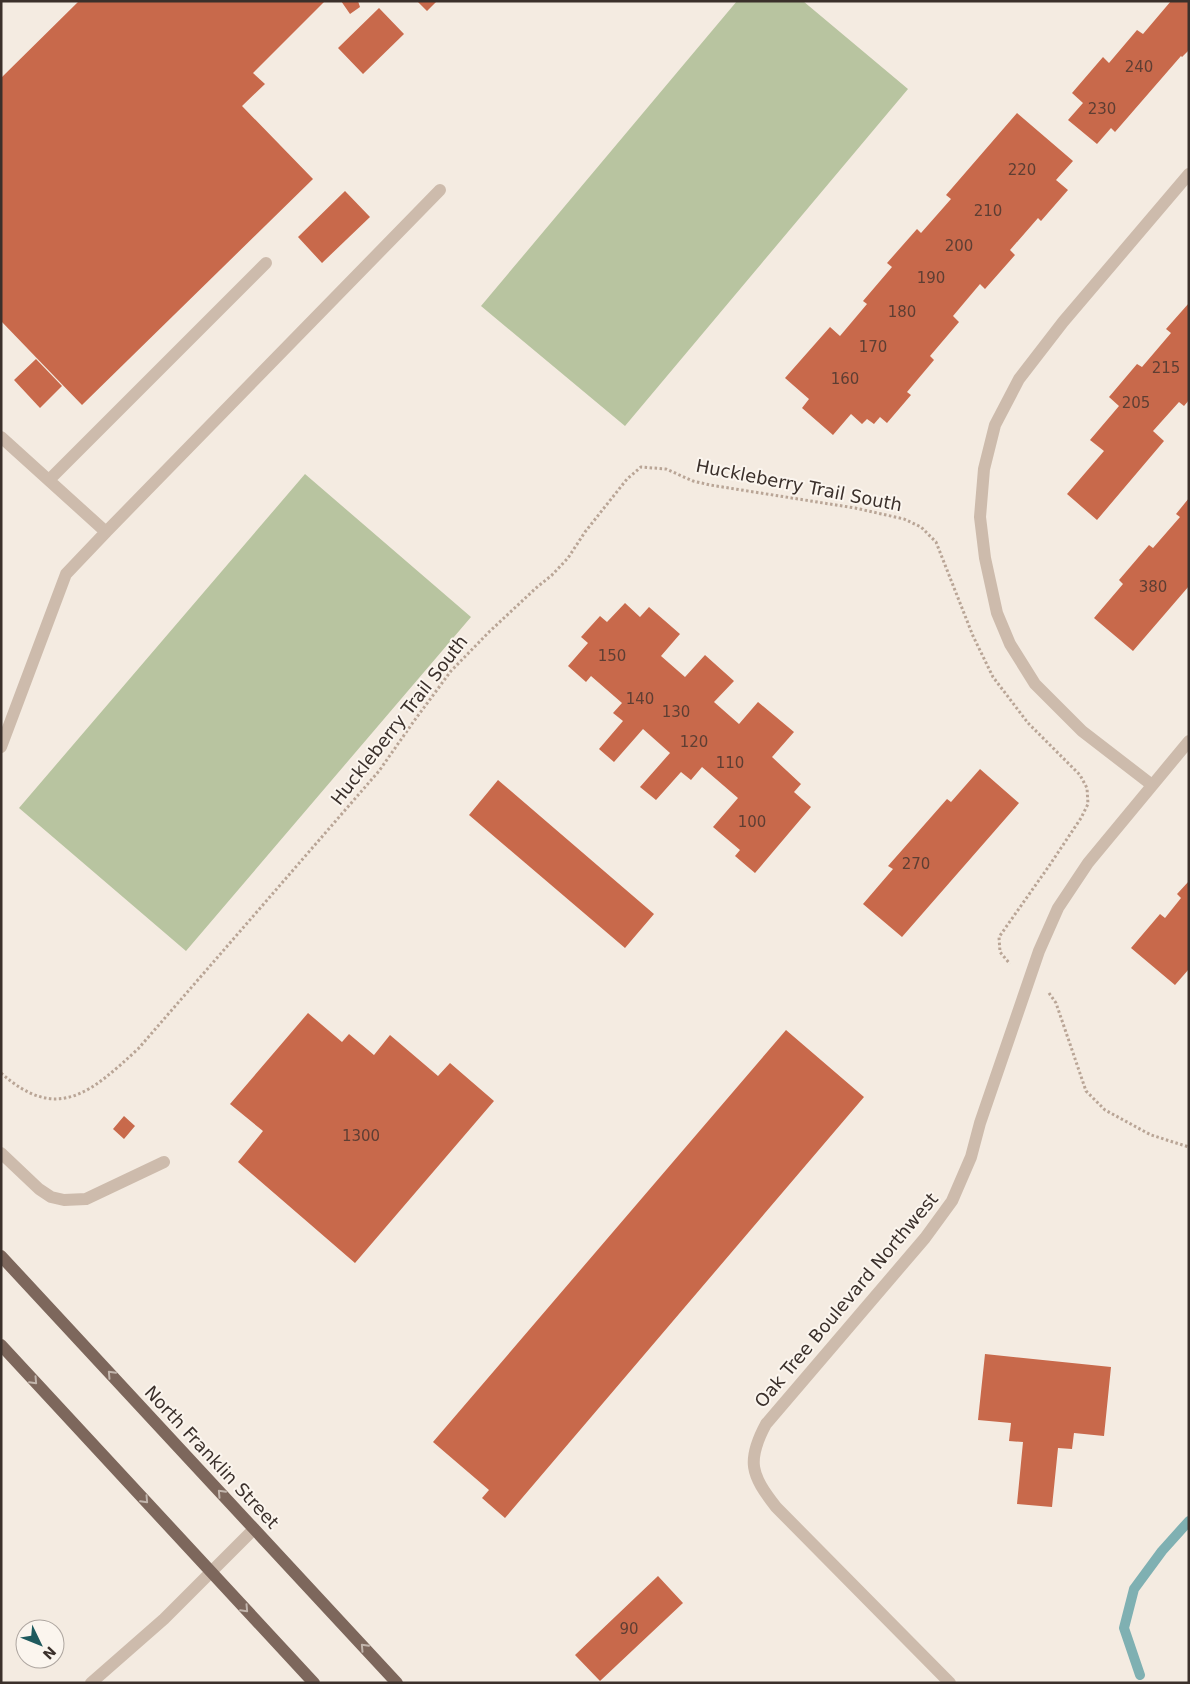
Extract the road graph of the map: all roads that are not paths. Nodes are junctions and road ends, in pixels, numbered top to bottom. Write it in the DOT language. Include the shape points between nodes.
graph roads {
  1 [pos="1189,174"];
  2 [pos="440,190"];
  3 [pos="266,262"];
  4 [pos="1,437"];
  5 [pos="49,480"];
  6 [pos="106,532"];
  7 [pos="1189,742"];
  8 [pos="1,747"];
  9 [pos="1152,785"];
  10 [pos="1,1153"];
  11 [pos="164,1162"];
  12 [pos="1,1256"];
  13 [pos="1,1345"];
  14 [pos="254,1529"];
  15 [pos="212,1573"];
  16 [pos="91,1683"];
  17 [pos="314,1683"];
  18 [pos="397,1683"];
  19 [pos="950,1683"];
  1 -- 9 [label="street" via="1063,322 1019,379 995,426 984,469 980,517 997,612 1010,644 1035,684 1082,731"];
  2 -- 6 [label="street"];
  3 -- 5 [label="street"];
  4 -- 5 [label="street"];
  5 -- 6 [label="street"];
  6 -- 8 [label="street" via="66,574"];
  7 -- 9 [label="street, Oak Tree Boulevard Northwest"];
  9 -- 19 [label="street, Oak Tree Boulevard Northwest" via="1088,863 1058,908 1039,951 971,1157 952,1201 926,1238 766,1424 755,1444 753,1466 761,1488 776,1507"];
  10 -- 11 [label="street" via="39,1189 64,1200 86,1199"];
  14 -- 12 [label="main road, North Franklin Street, one-way"];
  13 -- 15 [label="main road, one-way"];
  14 -- 15 [label="street"];
  18 -- 14 [label="main road, North Franklin Street, one-way"];
  15 -- 16 [label="street"];
  15 -- 17 [label="main road, one-way"];
}
